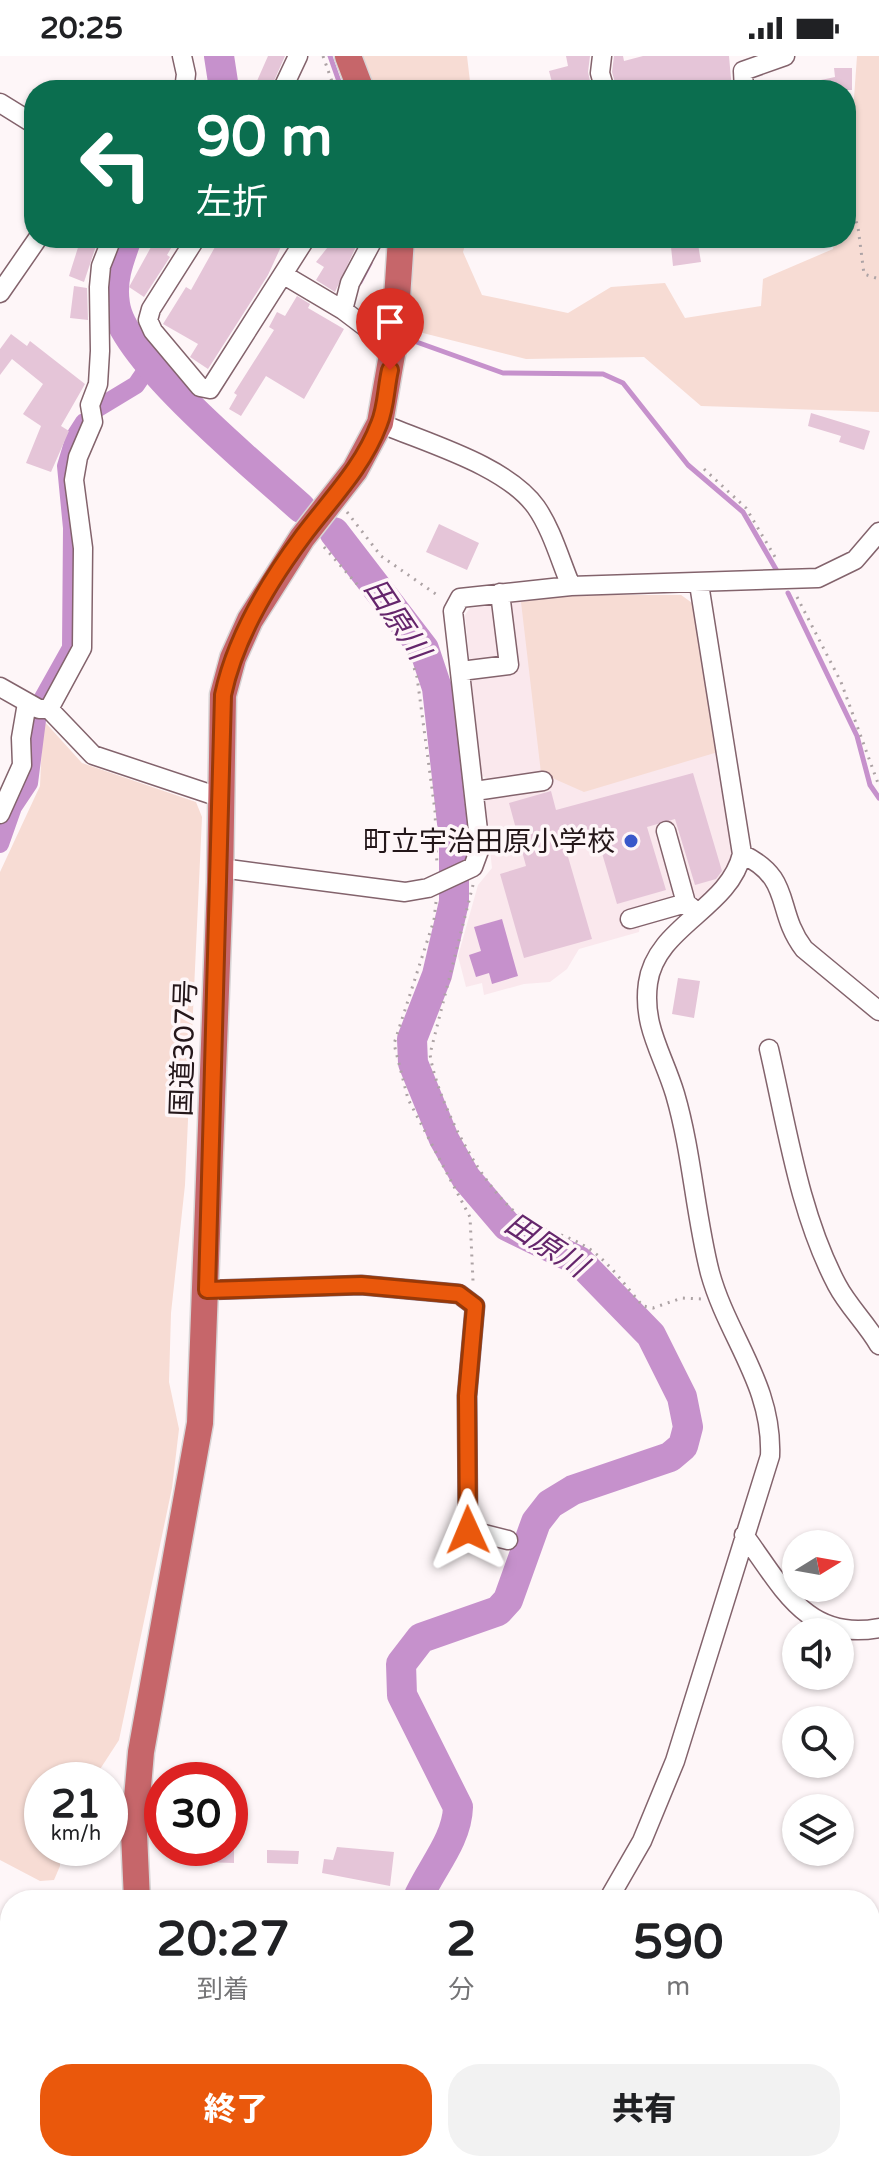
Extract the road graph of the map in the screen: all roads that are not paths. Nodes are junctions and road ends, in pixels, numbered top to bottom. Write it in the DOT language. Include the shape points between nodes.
graph roads {
  1 [pos="182,56"];
  2 [pos="298,56"];
  3 [pos="348,56"];
  4 [pos="602,56"];
  5 [pos="785,56"];
  6 [pos="185,80"];
  7 [pos="287,80"];
  8 [pos="357,80"];
  9 [pos="602,80"];
  10 [pos="743,80"];
  11 [pos="0,103"];
  12 [pos="24,118"];
  13 [pos="31,248"];
  14 [pos="108,248"];
  15 [pos="190,248"];
  16 [pos="300,248"];
  17 [pos="369,248"];
  18 [pos="400,248"];
  19 [pos="284,275"];
  20 [pos="0,293"];
  21 [pos="343,310"];
  22 [pos="394,343"];
  23 [pos="380,423"];
  24 [pos="879,532"];
  25 [pos="699,584"];
  26 [pos="571,586"];
  27 [pos="500,593"];
  28 [pos="461,671"];
  29 [pos="0,687"];
  30 [pos="27,703"];
  31 [pos="49,709"];
  32 [pos="543,781"];
  33 [pos="475,791"];
  34 [pos="219,797"];
  35 [pos="0,814"];
  36 [pos="666,831"];
  37 [pos="742,854"];
  38 [pos="221,868"];
  39 [pos="692,908"];
  40 [pos="630,919"];
  41 [pos="879,1011"];
  42 [pos="769,1049"];
  43 [pos="207,1290"];
  44 [pos="879,1345"];
  45 [pos="744,1535"];
  46 [pos="508,1540"];
  47 [pos="879,1628"];
  48 [pos="137,1890"];
  49 [pos="614,1890"];
  1 -- 6 [label="street"];
  2 -- 7 [label="street"];
  3 -- 8 [label="highway"];
  4 -- 9 [label="street"];
  5 -- 10 [label="street" via="743,71"];
  11 -- 12 [label="street"];
  13 -- 20 [label="street"];
  14 -- 31 [label="street" via="99,287 93,422 74,480 83,548 82,648"];
  15 -- 19 [label="street" via="148,320 200,387 210,389 217,382"];
  16 -- 19 [label="street"];
  17 -- 21 [label="street"];
  18 -- 22 [label="highway, 国道307号"];
  19 -- 21 [label="street"];
  21 -- 22 [label="street"];
  22 -- 23 [label="highway, 国道307号"];
  23 -- 26 [label="street" via="516,486 538,509"];
  23 -- 34 [label="highway, 国道307号" via="355,470 308,530 250,620 233,658 221,712"];
  24 -- 25 [label="street" via="855,560 818,578"];
  25 -- 26 [label="street"];
  25 -- 37 [label="street"];
  26 -- 27 [label="street"];
  27 -- 28 [label="street" via="466,596 454,607"];
  27 -- 28 [label="street" via="509,665"];
  28 -- 33 [label="street"];
  29 -- 30 [label="street"];
  30 -- 31 [label="street"];
  30 -- 35 [label="street" via="22,765"];
  31 -- 34 [label="street" via="93,755"];
  32 -- 33 [label="street"];
  33 -- 38 [label="street" via="480,853 467,871 415,891"];
  34 -- 38 [label="highway, 国道307号"];
  36 -- 39 [label="street"];
  37 -- 39 [label="street" via="731,883"];
  37 -- 41 [label="street" via="776,878 794,936 804,949"];
  38 -- 43 [label="highway, 国道307号"];
  39 -- 40 [label="street"];
  39 -- 45 [label="street" via="649,978 648,1028 675,1094 711,1274 767,1404 770,1456"];
  42 -- 44 [label="street" via="822,1253 838,1288"];
  43 -- 46 [label="street" via="361,1285 459,1294 475,1306 467,1396 468,1530"];
  43 -- 48 [label="highway, 国道307号" via="193,1477 135,1801"];
  45 -- 47 [label="street" via="811,1617 842,1631"];
  45 -- 49 [label="street" via="675,1761 642,1841"];
}
